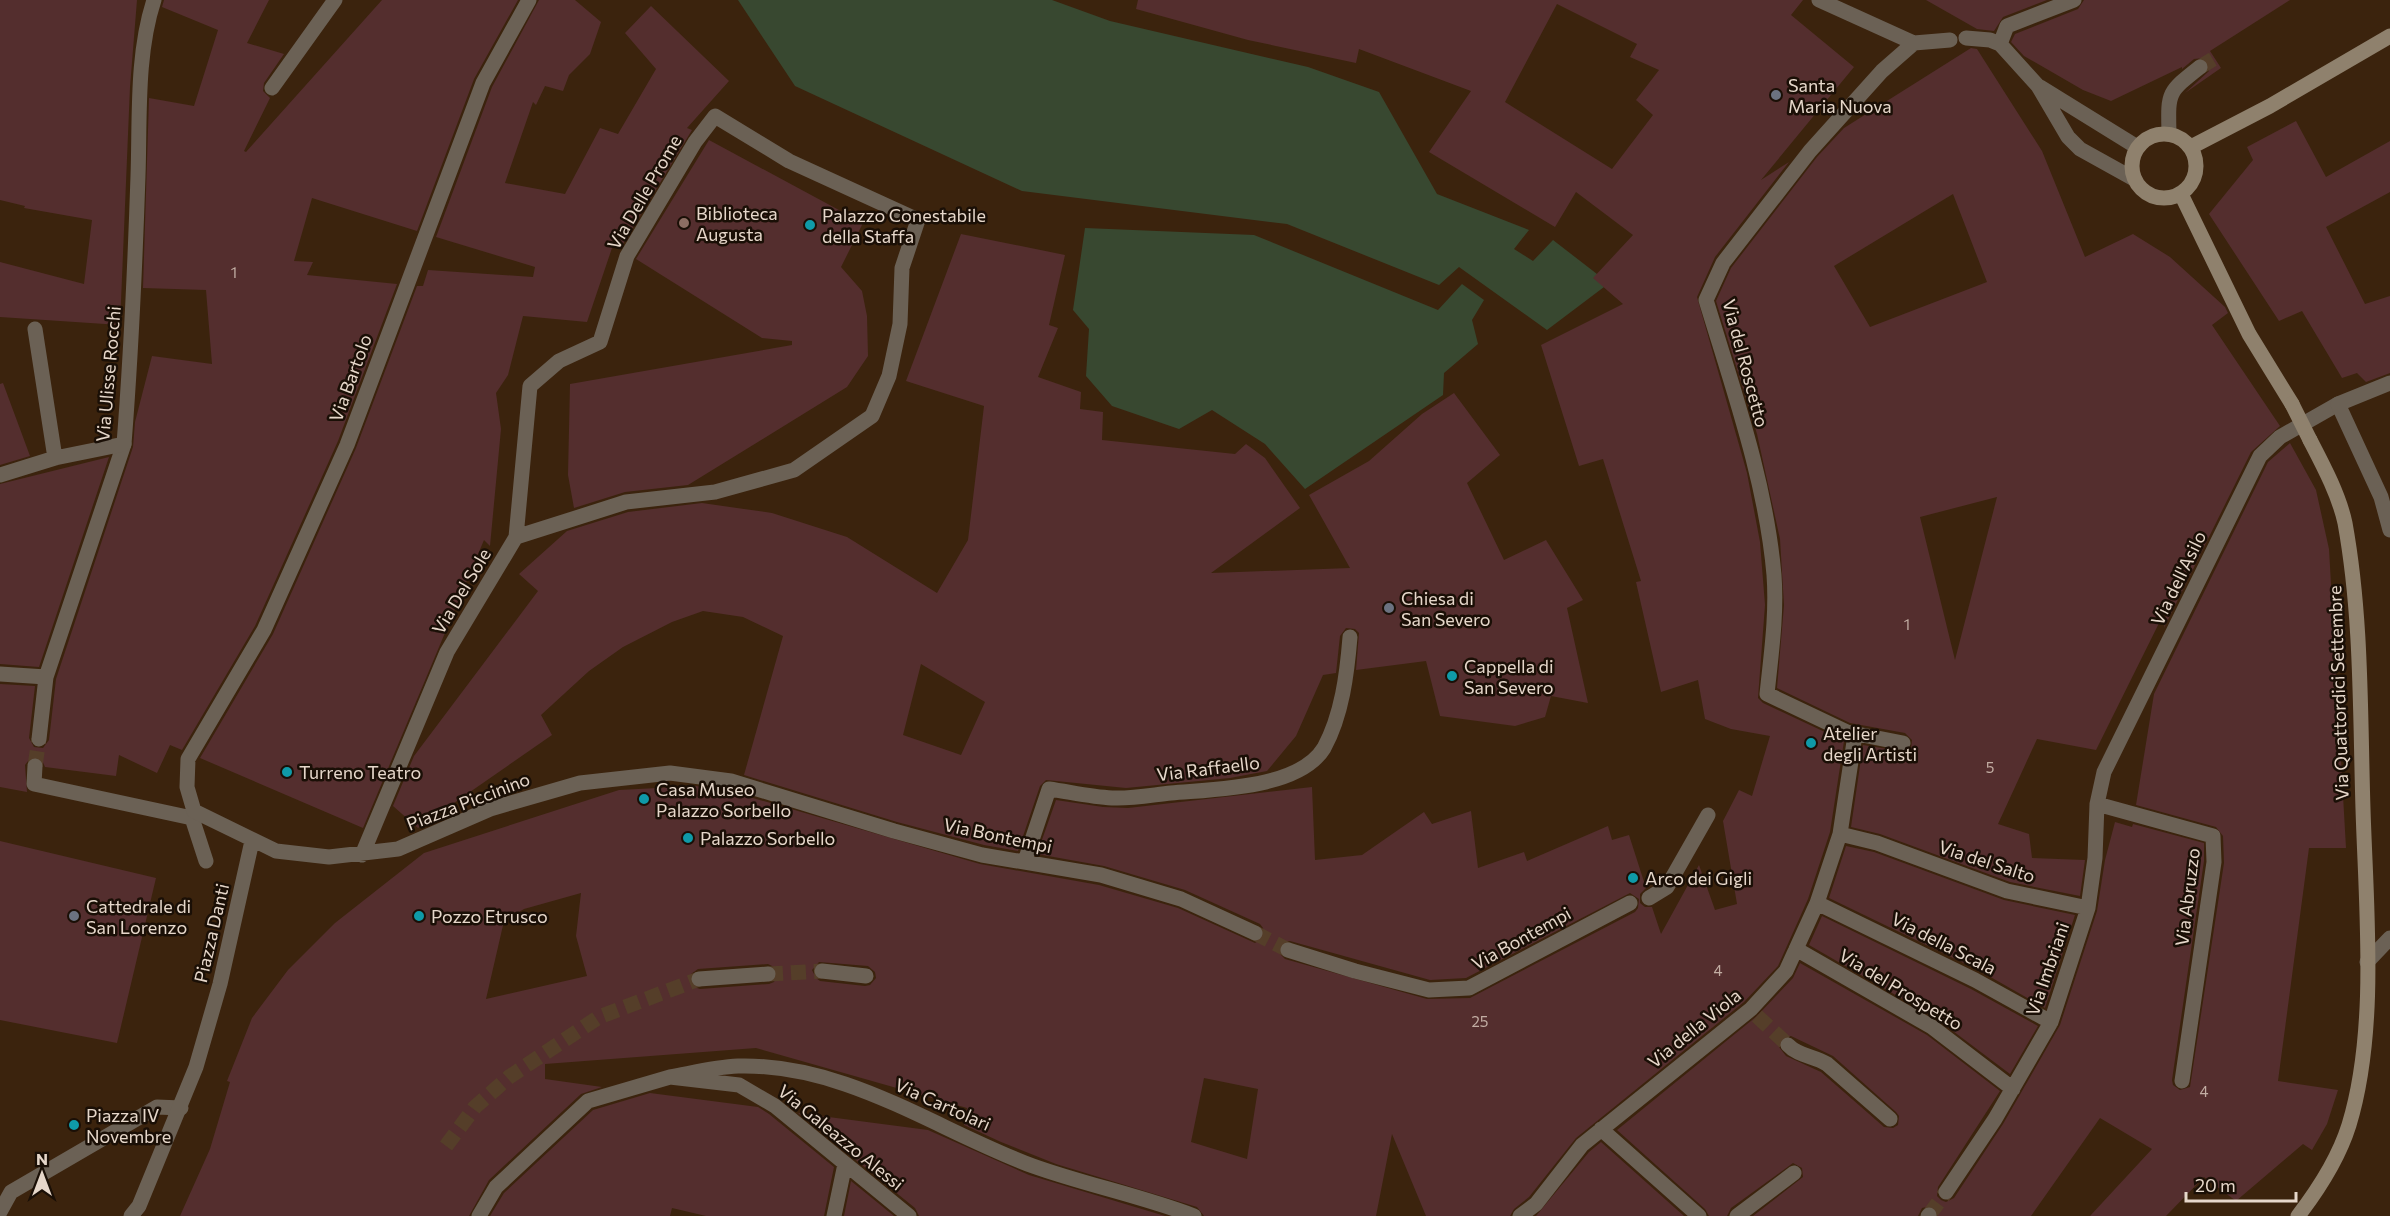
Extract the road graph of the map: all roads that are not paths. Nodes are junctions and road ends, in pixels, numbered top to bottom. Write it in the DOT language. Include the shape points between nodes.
graph roads {
  1 [pos="154,0"];
  2 [pos="335,0"];
  3 [pos="529,0"];
  4 [pos="1819,0"];
  5 [pos="2074,0"];
  6 [pos="2390,36"];
  7 [pos="1914,43"];
  8 [pos="2000,44"];
  9 [pos="2200,68"];
  10 [pos="2038,86"];
  11 [pos="273,88"];
  12 [pos="2169,134"];
  13 [pos="2137,147"];
  14 [pos="2191,147"];
  15 [pos="2134,178"];
  16 [pos="2181,194"];
  17 [pos="35,328"];
  18 [pos="2390,383"];
  19 [pos="2338,404"];
  20 [pos="124,444"];
  21 [pos="56,458"];
  22 [pos="0,475"];
  23 [pos="2390,530"];
  24 [pos="516,537"];
  25 [pos="1350,638"];
  26 [pos="0,674"];
  27 [pos="46,677"];
  28 [pos="1855,735"];
  29 [pos="39,740"];
  30 [pos="1903,742"];
  31 [pos="188,759"];
  32 [pos="35,766"];
  33 [pos="731,781"];
  34 [pos="2097,804"];
  35 [pos="193,814"];
  36 [pos="1708,815"];
  37 [pos="1840,834"];
  38 [pos="252,842"];
  39 [pos="362,855"];
  40 [pos="206,861"];
  41 [pos="1025,861"];
  42 [pos="1649,898"];
  43 [pos="1630,903"];
  44 [pos="1818,903"];
  45 [pos="2088,908"];
  46 [pos="1255,933"];
  47 [pos="2390,938"];
  48 [pos="1796,949"];
  49 [pos="1288,950"];
  50 [pos="2367,962"];
  51 [pos="822,971"];
  52 [pos="768,974"];
  53 [pos="866,976"];
  54 [pos="699,979"];
  55 [pos="2051,1022"];
  56 [pos="1788,1046"];
  57 [pos="670,1077"];
  58 [pos="2182,1081"];
  59 [pos="2013,1089"];
  60 [pos="181,1108"];
  61 [pos="1890,1119"];
  62 [pos="1601,1129"];
  63 [pos="845,1164"];
  64 [pos="1794,1173"];
  65 [pos="5,1191"];
  66 [pos="1946,1192"];
  67 [pos="0,1212"];
  68 [pos="131,1216"];
  69 [pos="479,1216"];
  70 [pos="834,1216"];
  71 [pos="909,1216"];
  72 [pos="1194,1216"];
  73 [pos="1520,1216"];
  74 [pos="1699,1216"];
  75 [pos="1737,1216"];
  76 [pos="2298,1216"];
  1 -- 20 [label="street, Via Ulisse Rocchi" via="147,20 142,84 133,326"];
  2 -- 11 [label="street"];
  3 -- 31 [label="street, Via Bartolo" via="483,83 347,445 259,642"];
  4 -- 7 [label="street"];
  5 -- 8 [label="street" via="2007,26"];
  6 -- 14 [label="main road"];
  7 -- 8 [label="street" via="1958,39"];
  7 -- 28 [label="street, Via del Roscetto" via="1882,70 1810,151 1723,263 1706,300 1749,446 1774,575 1767,694"];
  8 -- 10 [label="street"];
  9 -- 12 [label="street" via="2171,92"];
  10 -- 13 [label="street"];
  10 -- 15 [label="street" via="2068,137 2080,149"];
  12 -- 13 [label="main road" via="2146,138"];
  12 -- 14 [label="main road"];
  13 -- 15 [label="main road"];
  14 -- 16 [label="main road" via="2197,167 2189,187"];
  15 -- 16 [label="main road" via="2140,188 2159,198"];
  16 -- 50 [label="main road, Via Quattordici Settembre, bridge" via="2249,334 2292,404 2325,470 2344,520 2356,600"];
  17 -- 21 [label="street"];
  18 -- 19 [label="street, Via dell'Asilo"];
  19 -- 23 [label="street" via="2381,497"];
  19 -- 34 [label="street, Via dell'Asilo" via="2280,437 2260,456 2104,772"];
  20 -- 21 [label="street"];
  20 -- 27 [label="street, Via Ulisse Rocchi"];
  21 -- 22 [label="street"];
  24 -- 24 [label="street, Via Delle Prome" via="530,386 559,361 600,342 627,256 695,142 715,116 789,161 918,220 902,268 900,324 889,376 872,416 794,470 715,492 627,502"];
  24 -- 39 [label="street, Via Del Sole" via="447,652"];
  25 -- 41 [label="street, Via Raffaello" via="1343,696 1323,748 1307,766 1286,776 1235,788 1112,798 1049,789"];
  26 -- 27 [label="street"];
  27 -- 29 [label="street, Via Ulisse Rocchi"];
  28 -- 30 [label="street"];
  28 -- 37 [label="street, Via della Viola"];
  31 -- 35 [label="street, Piazza Danti" via="187,788"];
  32 -- 35 [label="street" via="34,784"];
  33 -- 39 [label="street, Piazza Piccinino" via="670,773 580,783 490,809 398,849"];
  33 -- 41 [label="street, Via Bontempi" via="982,855"];
  34 -- 45 [label="street, Via Imbriani"];
  34 -- 58 [label="street, Via Abruzzo" via="2213,836 2214,862"];
  35 -- 38 [label="street"];
  35 -- 40 [label="street, Piazza Danti"];
  36 -- 42 [label="street" via="1667,887"];
  37 -- 44 [label="street, Via della Viola"];
  37 -- 45 [label="street, Via del Salto" via="1877,843 2007,891"];
  38 -- 39 [label="street" via="276,851 329,857"];
  38 -- 60 [label="street, Piazza Danti" via="220,984"];
  41 -- 46 [label="street, Via Bontempi" via="1101,875 1181,898"];
  43 -- 49 [label="street, Via Bontempi" via="1469,988 1429,990"];
  44 -- 48 [label="street, Via della Viola"];
  44 -- 55 [label="street, Via della Scala"];
  45 -- 55 [label="street, Via Imbriani"];
  47 -- 50 [label="street"];
  48 -- 59 [label="street, Via del Prospetto" via="1932,1027"];
  48 -- 62 [label="street, Via della Viola" via="1786,971 1754,1012"];
  50 -- 76 [label="main road, Via Quattordici Settembre" via="2359,1081 2349,1127 2316,1192"];
  51 -- 53 [label="street"];
  52 -- 54 [label="street"];
  55 -- 59 [label="street, Via Imbriani"];
  56 -- 61 [label="street" via="1827,1064"];
  57 -- 63 [label="street, Via Galeazzo Alessi" via="739,1085 776,1106"];
  57 -- 69 [label="street, Via Galeazzo Alessi" via="588,1101 496,1188"];
  57 -- 72 [label="street, Via Cartolari" via="736,1066 812,1073 896,1103 1033,1166"];
  59 -- 66 [label="street, Via Imbriani"];
  60 -- 65 [label="street" via="157,1107"];
  60 -- 68 [label="street" via="139,1206"];
  62 -- 73 [label="street, Via della Viola" via="1582,1145 1536,1204"];
  62 -- 74 [label="street"];
  63 -- 70 [label="street"];
  63 -- 71 [label="street, Via Galeazzo Alessi"];
  64 -- 75 [label="street"];
  65 -- 67 [label="street"];
}
